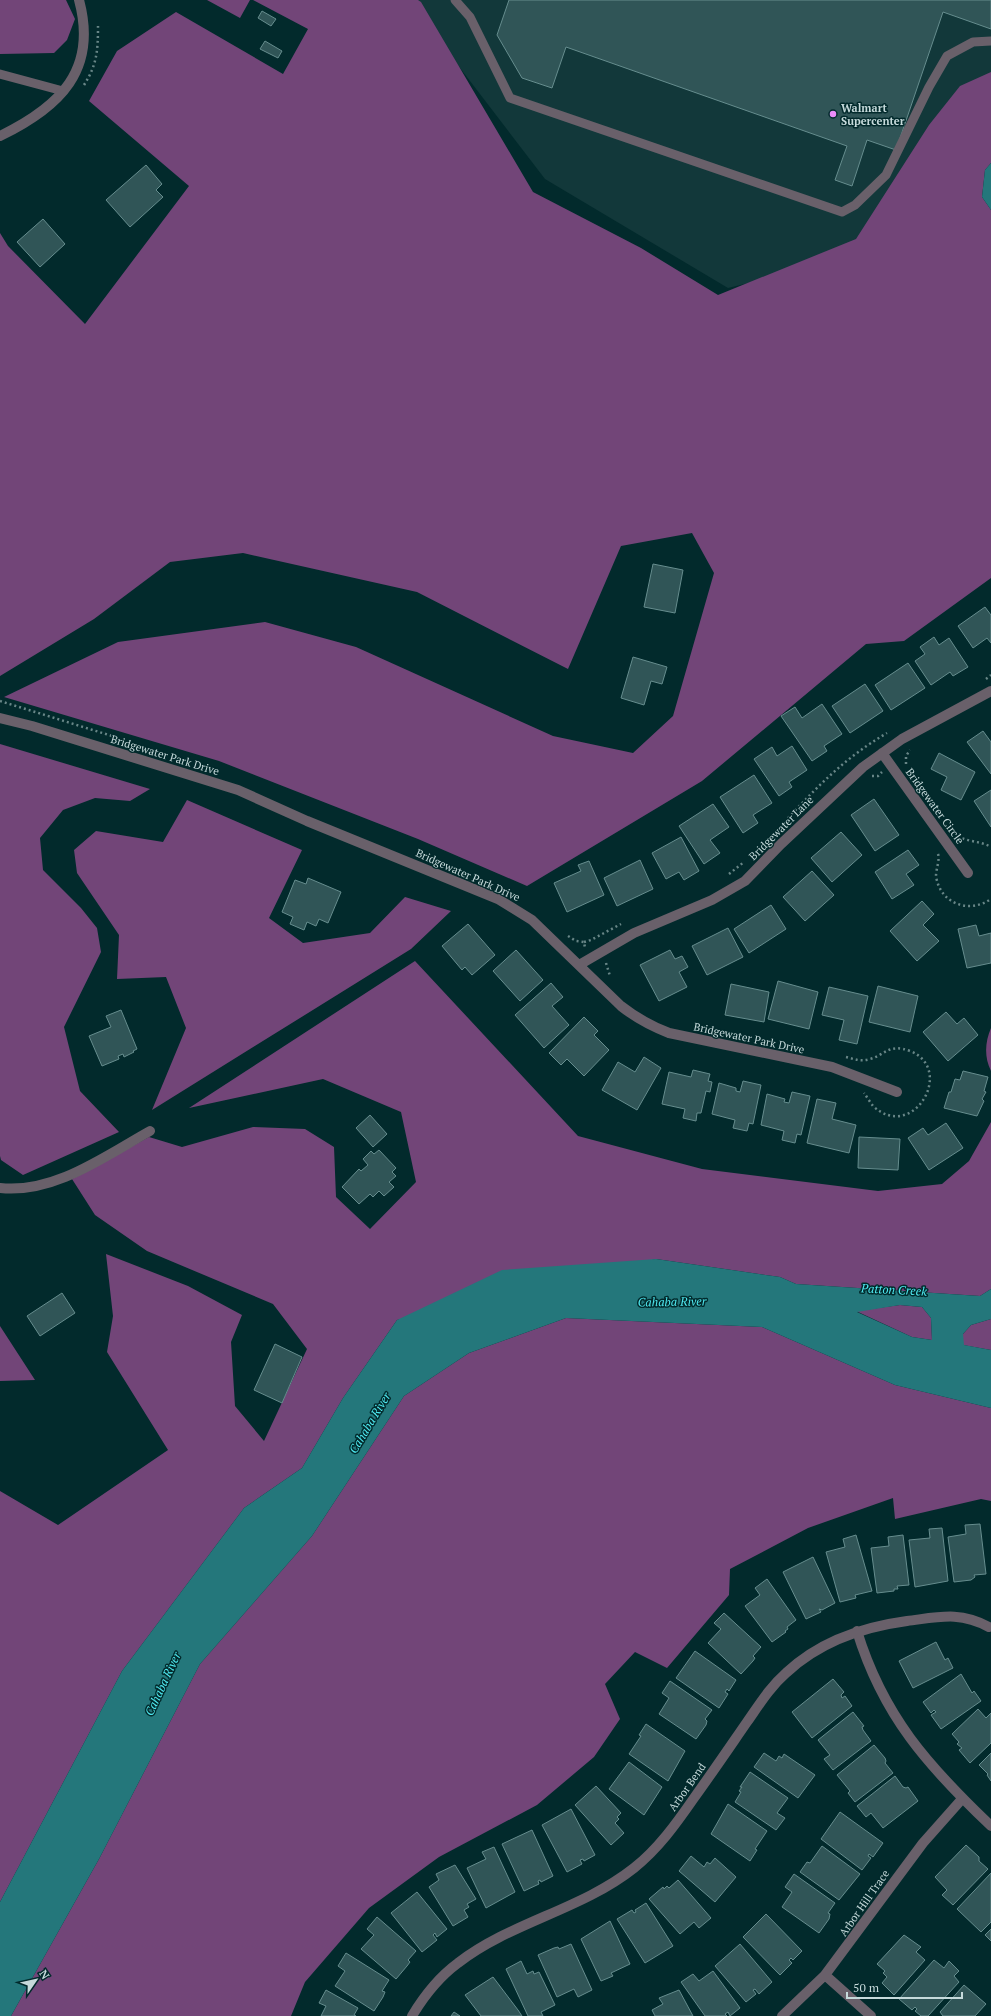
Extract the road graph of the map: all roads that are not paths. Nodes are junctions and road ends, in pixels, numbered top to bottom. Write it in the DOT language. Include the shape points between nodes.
graph roads {
  1 [pos="79,0"];
  2 [pos="455,0"];
  3 [pos="991,41"];
  4 [pos="0,74"];
  5 [pos="63,91"];
  6 [pos="0,136"];
  7 [pos="991,691"];
  8 [pos="0,718"];
  9 [pos="882,753"];
  10 [pos="968,873"];
  11 [pos="579,965"];
  12 [pos="897,1092"];
  13 [pos="150,1131"];
  14 [pos="0,1188"];
  15 [pos="989,1628"];
  16 [pos="857,1632"];
  17 [pos="962,1799"];
  18 [pos="991,1826"];
  19 [pos="825,1975"];
  20 [pos="412,2016"];
  21 [pos="782,2016"];
  22 [pos="871,2016"];
  1 -- 5 [label="street" via="85,38 82,56 77,72"];
  2 -- 3 [label="lane" via="470,17 510,98 842,212 855,205 886,175 947,56 973,42"];
  4 -- 5 [label="lane"];
  5 -- 6 [label="street" via="46,108"];
  7 -- 9 [label="street, Bridgewater Lane" via="902,738"];
  8 -- 11 [label="street, Bridgewater Park Drive" via="238,790 498,899 532,920"];
  9 -- 10 [label="street, Bridgewater Circle"];
  9 -- 11 [label="street, Bridgewater Lane" via="862,767 745,881 712,900 634,933"];
  11 -- 12 [label="street, Bridgewater Park Drive" via="625,1010 669,1033 832,1068"];
  13 -- 14 [label="street" via="62,1179 14,1190"];
  15 -- 16 [label="street, Arbor Bend" via="975,1619 959,1616 889,1624"];
  16 -- 17 [label="street" via="874,1678 895,1717 923,1757"];
  16 -- 20 [label="street, Arbor Bend" via="818,1650 785,1673 760,1704 673,1829 644,1860 597,1893 507,1934 464,1959 436,1983"];
  17 -- 18 [label="street"];
  17 -- 19 [label="street, Arbor Hill Trace" via="924,1843"];
  19 -- 21 [label="street, Arbor Hill Trace"];
  19 -- 22 [label="street"];
}
